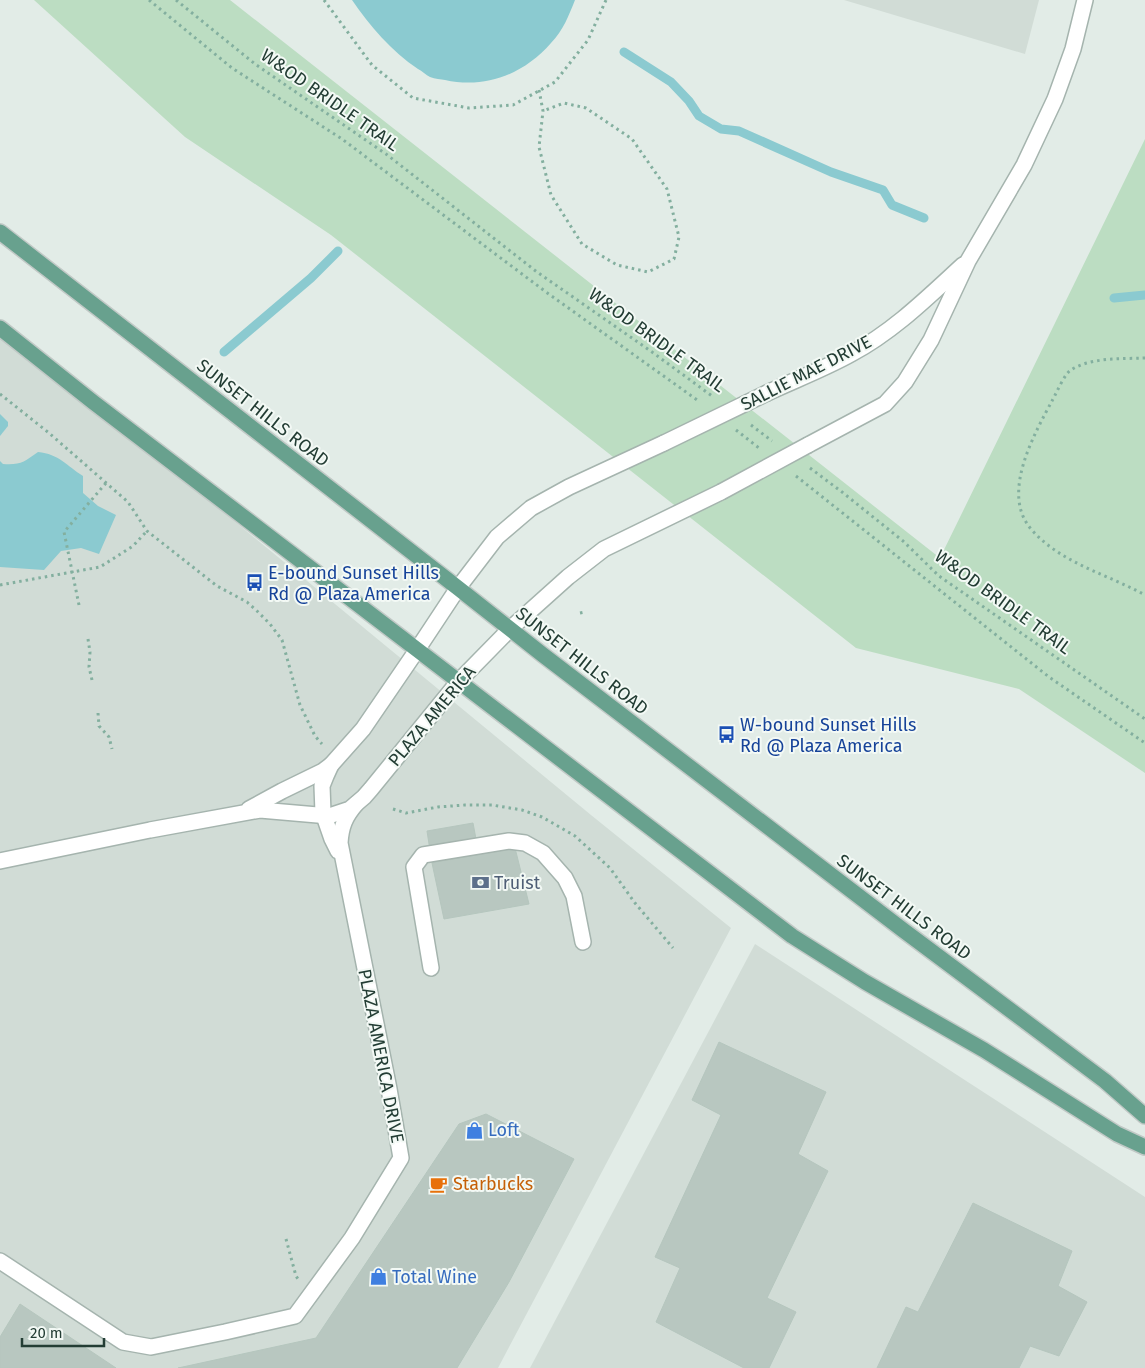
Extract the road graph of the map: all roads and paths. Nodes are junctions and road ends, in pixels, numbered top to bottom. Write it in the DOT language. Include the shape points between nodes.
graph roads {
  1 [pos="149,0"];
  2 [pos="176,0"];
  3 [pos="324,0"];
  4 [pos="606,0"];
  5 [pos="1085,0"];
  6 [pos="539,90"];
  7 [pos="543,110"];
  8 [pos="0,232"];
  9 [pos="968,261"];
  10 [pos="0,328"];
  11 [pos="1145,358"];
  12 [pos="0,394"];
  13 [pos="714,398"];
  14 [pos="704,406"];
  15 [pos="745,420"];
  16 [pos="734,429"];
  17 [pos="776,443"];
  18 [pos="764,452"];
  19 [pos="807,466"];
  20 [pos="794,475"];
  21 [pos="106,483"];
  22 [pos="147,530"];
  23 [pos="72,572"];
  24 [pos="0,586"];
  25 [pos="458,588"];
  26 [pos="1145,595"];
  27 [pos="79,605"];
  28 [pos="585,612"];
  29 [pos="580,613"];
  30 [pos="510,629"];
  31 [pos="88,640"];
  32 [pos="417,650"];
  33 [pos="92,680"];
  34 [pos="459,681"];
  35 [pos="98,713"];
  36 [pos="1145,719"];
  37 [pos="1145,743"];
  38 [pos="324,748"];
  39 [pos="112,750"];
  40 [pos="332,765"];
  41 [pos="356,804"];
  42 [pos="239,814"];
  43 [pos="324,816"];
  44 [pos="0,861"];
  45 [pos="344,864"];
  46 [pos="583,942"];
  47 [pos="431,968"];
  48 [pos="1145,1116"];
  49 [pos="1145,1146"];
  50 [pos="0,1261"];
  1 -- 14 [label="path" via="232,68 342,139"];
  2 -- 13 [label="path, W&OD BRIDLE TRAIL" via="254,64 386,154 537,272"];
  3 -- 6 [label="path" via="372,65 413,98 469,108 512,105"];
  4 -- 6 [label="path" via="588,40 555,82"];
  5 -- 9 [label="street" via="1073,49 1051,107 1024,165"];
  6 -- 7 [label="path"];
  7 -- 7 [label="path" via="539,147 551,196 582,244 617,265 648,272 674,259 679,237 666,189 632,139 586,108 564,103"];
  8 -- 25 [label="main road, SUNSET HILLS ROAD"];
  9 -- 25 [label="street, SALLIE MAE DRIVE, bridge" via="911,313 852,354 531,508 497,537"];
  9 -- 30 [label="street, bridge" via="932,340 905,382 885,404 604,550 568,576"];
  10 -- 32 [label="main road"];
  11 -- 26 [label="path" via="1085,363 1069,370 1026,456 1019,497 1026,521 1045,544"];
  12 -- 21 [label="path"];
  15 -- 17 [label="path"];
  16 -- 18 [label="path"];
  19 -- 36 [label="path, W&OD BRIDLE TRAIL" via="903,541 939,576"];
  20 -- 37 [label="path" via="1050,677"];
  21 -- 22 [label="path" via="128,502"];
  21 -- 23 [label="path" via="64,532"];
  22 -- 23 [label="path" via="133,546 100,567"];
  22 -- 38 [label="path" via="217,586 247,602 270,624 282,640 300,706"];
  23 -- 24 [label="path"];
  23 -- 27 [label="path"];
  25 -- 30 [label="main road, SUNSET HILLS ROAD"];
  25 -- 32 [label="street"];
  28 -- 29 [label="path"];
  30 -- 34 [label="street, PLAZA AMERICA"];
  30 -- 48 [label="main road, SUNSET HILLS ROAD" via="1105,1080"];
  31 -- 33 [label="path"];
  32 -- 34 [label="main road"];
  32 -- 40 [label="street" via="363,729"];
  34 -- 41 [label="street, PLAZA AMERICA"];
  34 -- 49 [label="main road" via="792,936 984,1050 1117,1134"];
  35 -- 39 [label="path" via="99,726 109,737"];
  40 -- 42 [label="street"];
  40 -- 43 [label="street" via="322,786"];
  41 -- 43 [label="street" via="342,813"];
  41 -- 45 [label="street, PLAZA AMERICA DRIVE" via="346,815 340,834"];
  42 -- 43 [label="street" via="270,810"];
  42 -- 44 [label="street"];
  43 -- 45 [label="street"];
  45 -- 50 [label="street, PLAZA AMERICA DRIVE" via="401,1158 352,1238 294,1316 150,1347 123,1342"];
  46 -- 47 [label="street" via="574,896 565,878 543,853 509,840 432,853 423,855 414,867"];
}
